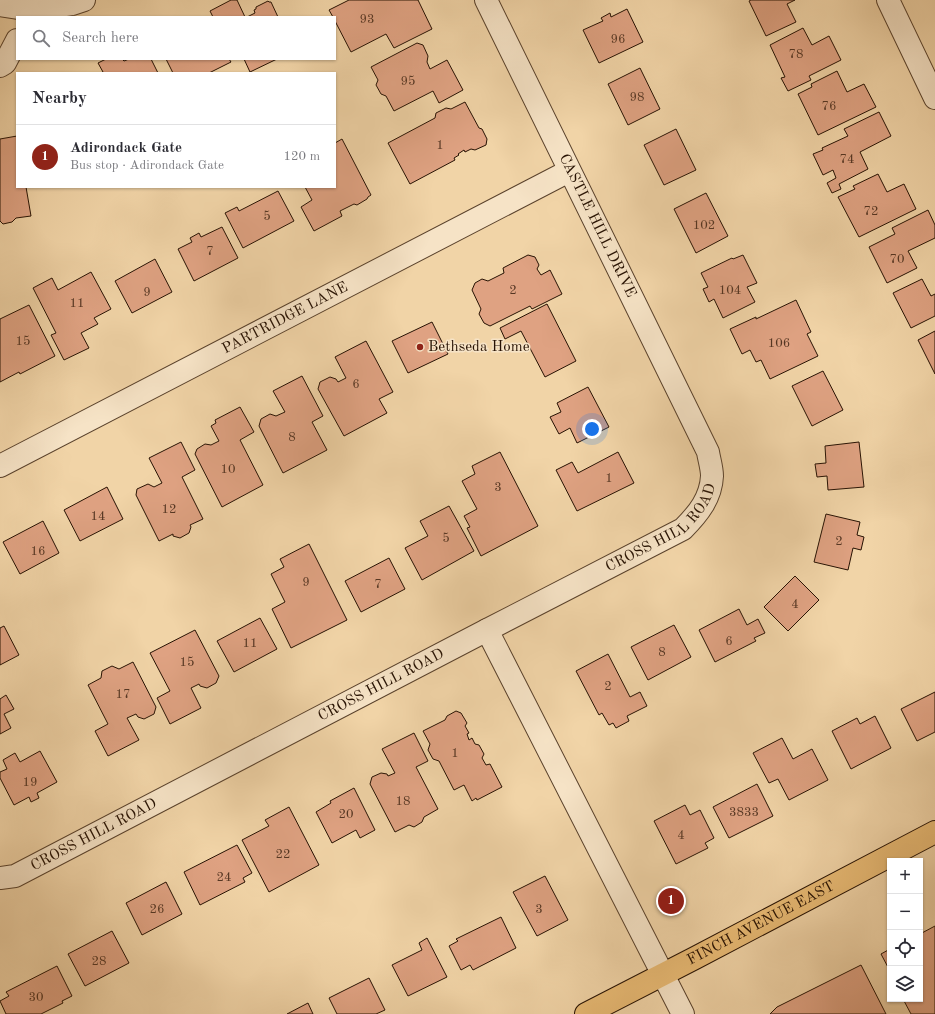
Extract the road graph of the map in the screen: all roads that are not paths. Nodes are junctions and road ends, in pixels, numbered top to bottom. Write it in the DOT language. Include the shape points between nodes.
graph roads {
  1 [pos="84,0"];
  2 [pos="888,0"];
  3 [pos="493,2"];
  4 [pos="0,5"];
  5 [pos="29,14"];
  6 [pos="16,42"];
  7 [pos="0,66"];
  8 [pos="935,98"];
  9 [pos="569,171"];
  10 [pos="708,452"];
  11 [pos="0,466"];
  12 [pos="487,630"];
  13 [pos="935,832"];
  14 [pos="0,878"];
  15 [pos="662,975"];
  16 [pos="586,1014"];
  17 [pos="683,1014"];
  1 -- 5 [label="street"];
  2 -- 8 [label="street"];
  3 -- 9 [label="street, CASTLE HILL DRIVE"];
  4 -- 5 [label="street"];
  6 -- 7 [label="street" via="5,63"];
  9 -- 10 [label="street, CASTLE HILL DRIVE"];
  9 -- 11 [label="street, PARTRIDGE LANE"];
  10 -- 12 [label="street, CROSS HILL ROAD" via="712,476 709,496 697,516 684,530"];
  12 -- 14 [label="street, CROSS HILL ROAD" via="15,876"];
  12 -- 15 [label="street"];
  13 -- 15 [label="main road, FINCH AVENUE EAST"];
  15 -- 16 [label="main road, FINCH AVENUE EAST"];
  15 -- 17 [label="street"];
}
